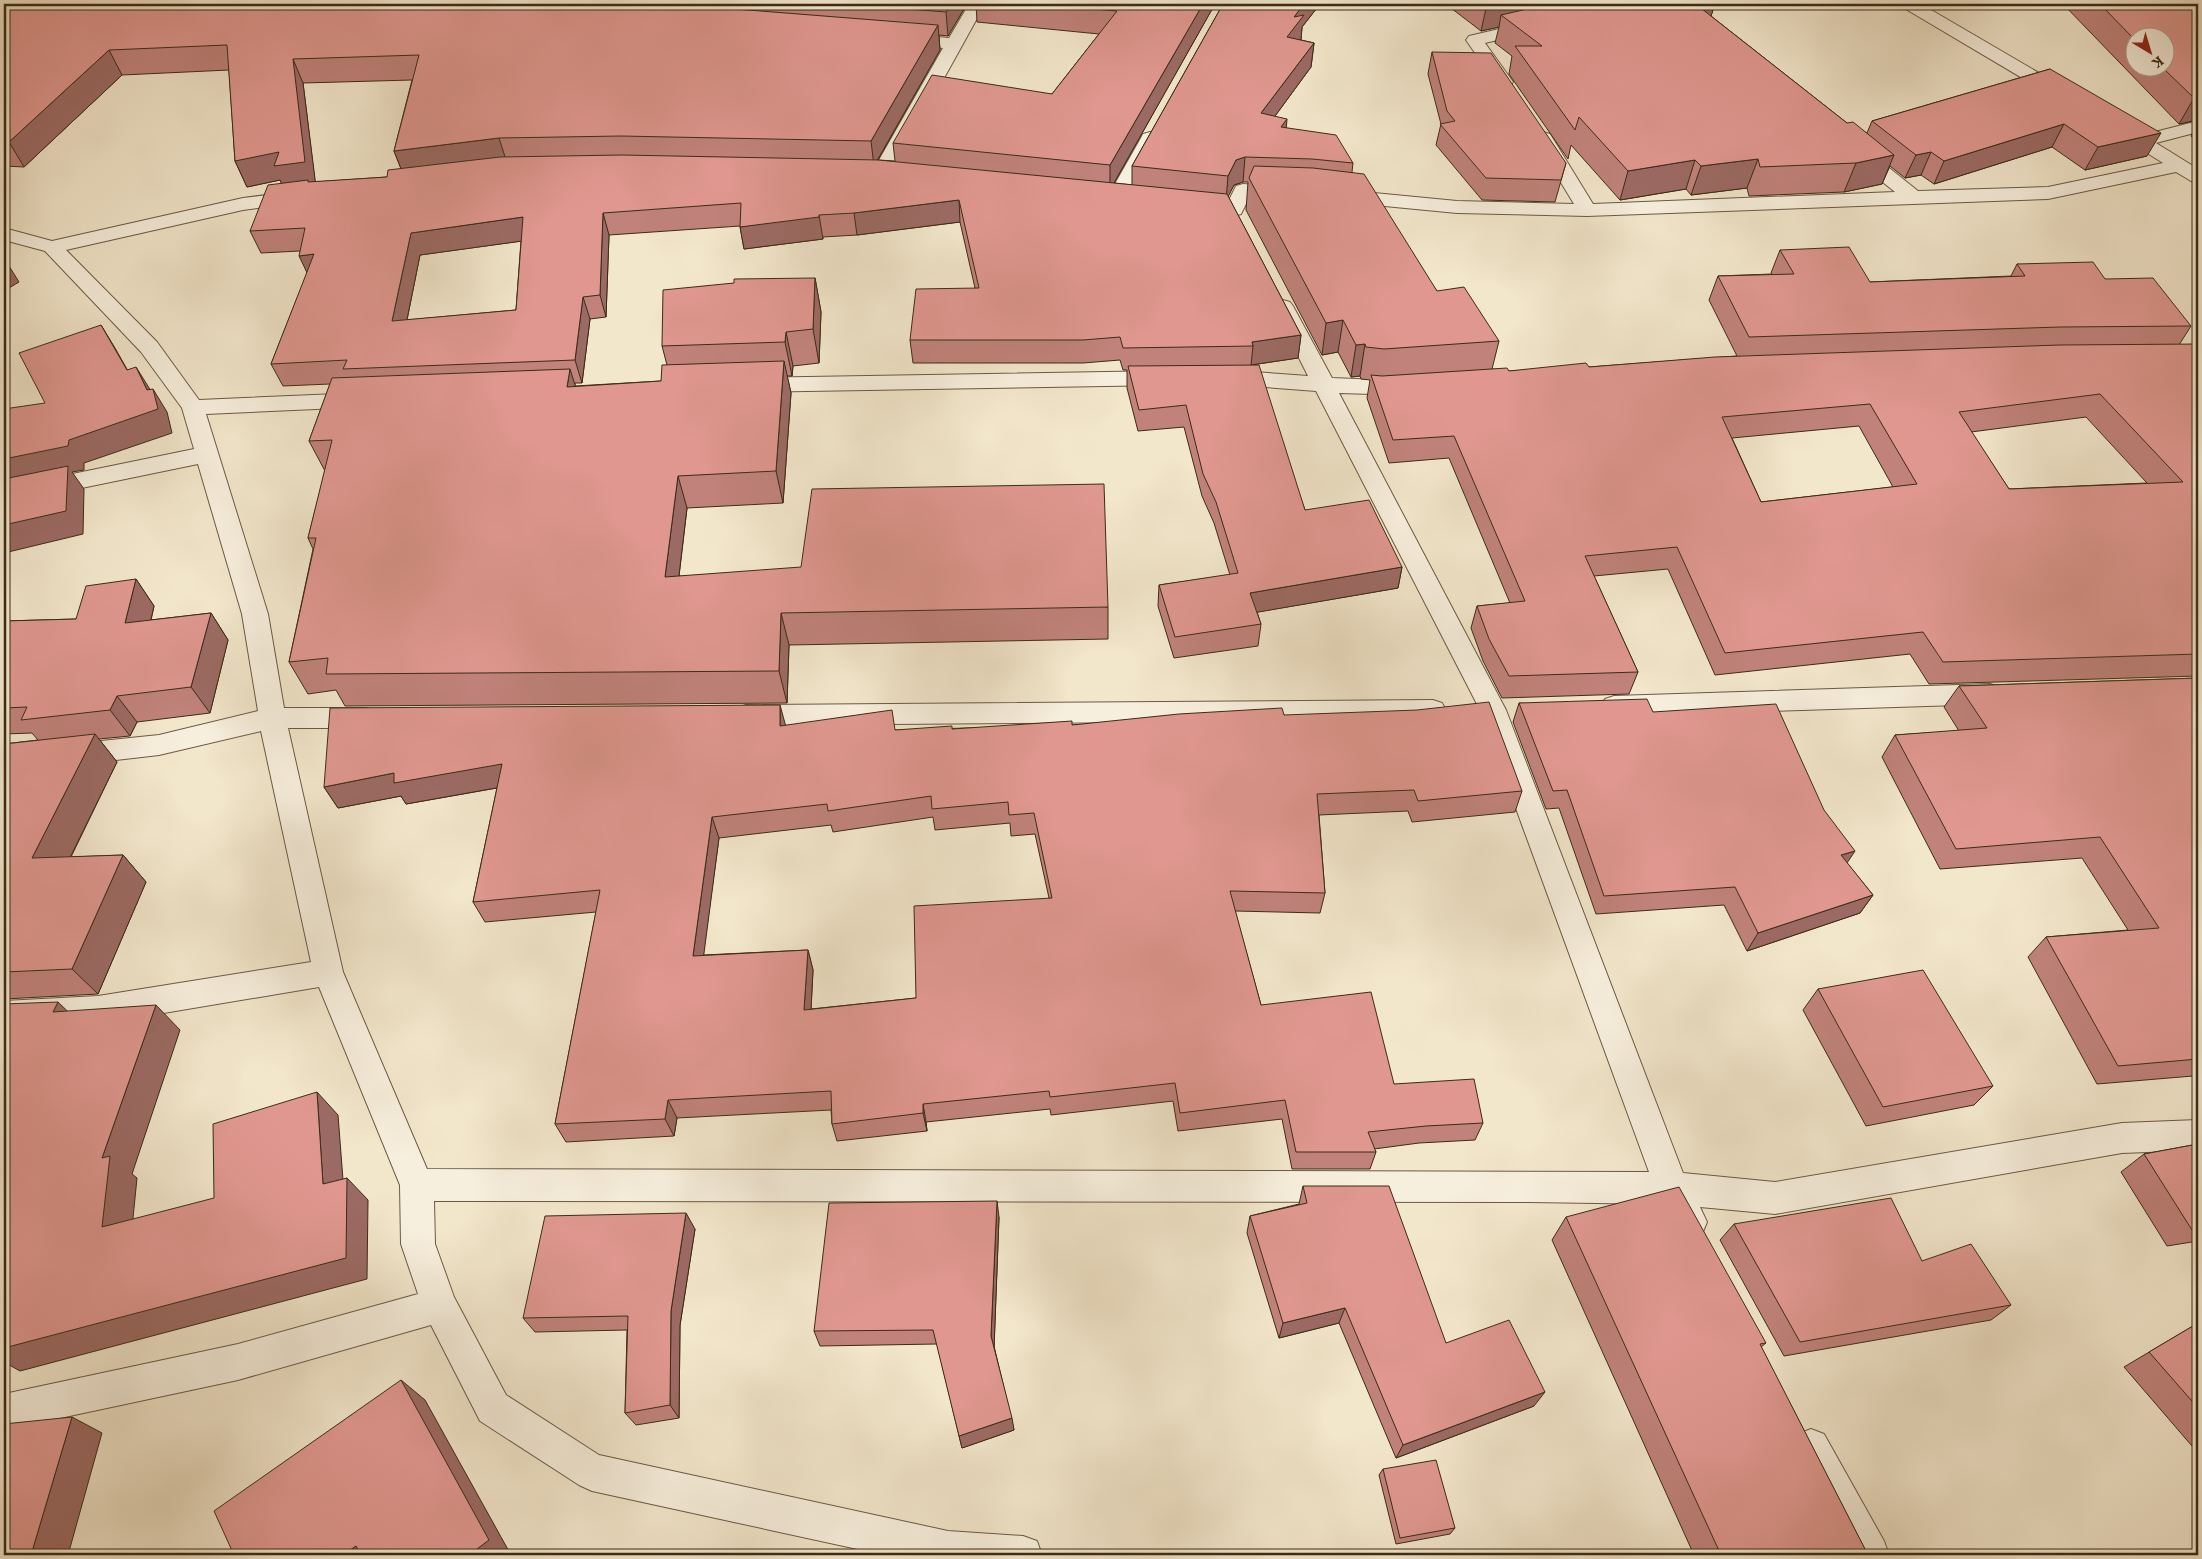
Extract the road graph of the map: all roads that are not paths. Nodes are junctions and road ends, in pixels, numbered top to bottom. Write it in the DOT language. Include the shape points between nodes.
graph roads {
  1 [pos="976,4"];
  2 [pos="1910,4"];
  3 [pos="1550,22"];
  4 [pos="886,38"];
  5 [pos="954,44"];
  6 [pos="1514,97"];
  7 [pos="2072,100"];
  8 [pos="2107,120"];
  9 [pos="1159,122"];
  10 [pos="1531,122"];
  11 [pos="2198,126"];
  12 [pos="1838,137"];
  13 [pos="2141,141"];
  14 [pos="2180,165"];
  15 [pos="881,175"];
  16 [pos="2198,177"];
  17 [pos="1299,192"];
  18 [pos="321,194"];
  19 [pos="1328,194"];
  20 [pos="1913,197"];
  21 [pos="1117,198"];
  22 [pos="1587,210"];
  23 [pos="1230,215"];
  24 [pos="4,234"];
  25 [pos="52,247"];
  26 [pos="1274,288"];
  27 [pos="1323,384"];
  28 [pos="730,386"];
  29 [pos="1427,386"];
  30 [pos="382,400"];
  31 [pos="193,407"];
  32 [pos="208,454"];
  33 [pos="4,496"];
  34 [pos="2009,693"];
  35 [pos="1592,706"];
  36 [pos="1522,709"];
  37 [pos="1492,710"];
  38 [pos="720,716"];
  39 [pos="272,718"];
  40 [pos="392,718"];
  41 [pos="4,762"];
  42 [pos="328,972"];
  43 [pos="4,1015"];
  44 [pos="2198,1136"];
  45 [pos="417,1185"];
  46 [pos="1672,1188"];
  47 [pos="1705,1249"];
  48 [pos="439,1305"];
  49 [pos="4,1412"];
  50 [pos="1795,1415"];
  51 [pos="1023,1555"];
  52 [pos="1870,1555"];
  1 -- 5 [label="street"];
  2 -- 7 [label="street"];
  3 -- 6 [label="street" via="1475,40"];
  4 -- 5 [label="street"];
  5 -- 15 [label="street"];
  8 -- 13 [label="street"];
  9 -- 21 [label="street"];
  10 -- 22 [label="street"];
  11 -- 13 [label="street"];
  12 -- 20 [label="street"];
  13 -- 14 [label="street"];
  14 -- 16 [label="street"];
  14 -- 20 [label="street" via="2048,193"];
  17 -- 23 [label="street" via="1244,190"];
  18 -- 25 [label="street" via="242,204"];
  19 -- 22 [label="street" via="1456,207"];
  20 -- 22 [label="street"];
  24 -- 25 [label="street"];
  25 -- 31 [label="street" via="148,346"];
  26 -- 27 [label="street"];
  27 -- 28 [label="street" via="1250,377"];
  27 -- 29 [label="street" via="1378,390"];
  27 -- 37 [label="street"];
  30 -- 31 [label="street"];
  31 -- 32 [label="street"];
  32 -- 33 [label="street"];
  32 -- 39 [label="street" via="255,614"];
  34 -- 35 [label="street"];
  36 -- 37 [label="street"];
  37 -- 38 [label="street"];
  37 -- 46 [label="street"];
  39 -- 40 [label="street"];
  39 -- 41 [label="street" via="159,746"];
  39 -- 42 [label="street"];
  42 -- 43 [label="street" via="98,1010"];
  42 -- 45 [label="street"];
  44 -- 46 [label="street" via="2122,1138 1775,1198"];
  45 -- 46 [label="street"];
  45 -- 48 [label="street" via="418,1244"];
  46 -- 47 [label="street"];
  48 -- 49 [label="street" via="238,1362"];
  48 -- 51 [label="street" via="493,1408 592,1472 948,1550"];
  50 -- 52 [label="street"];
}
